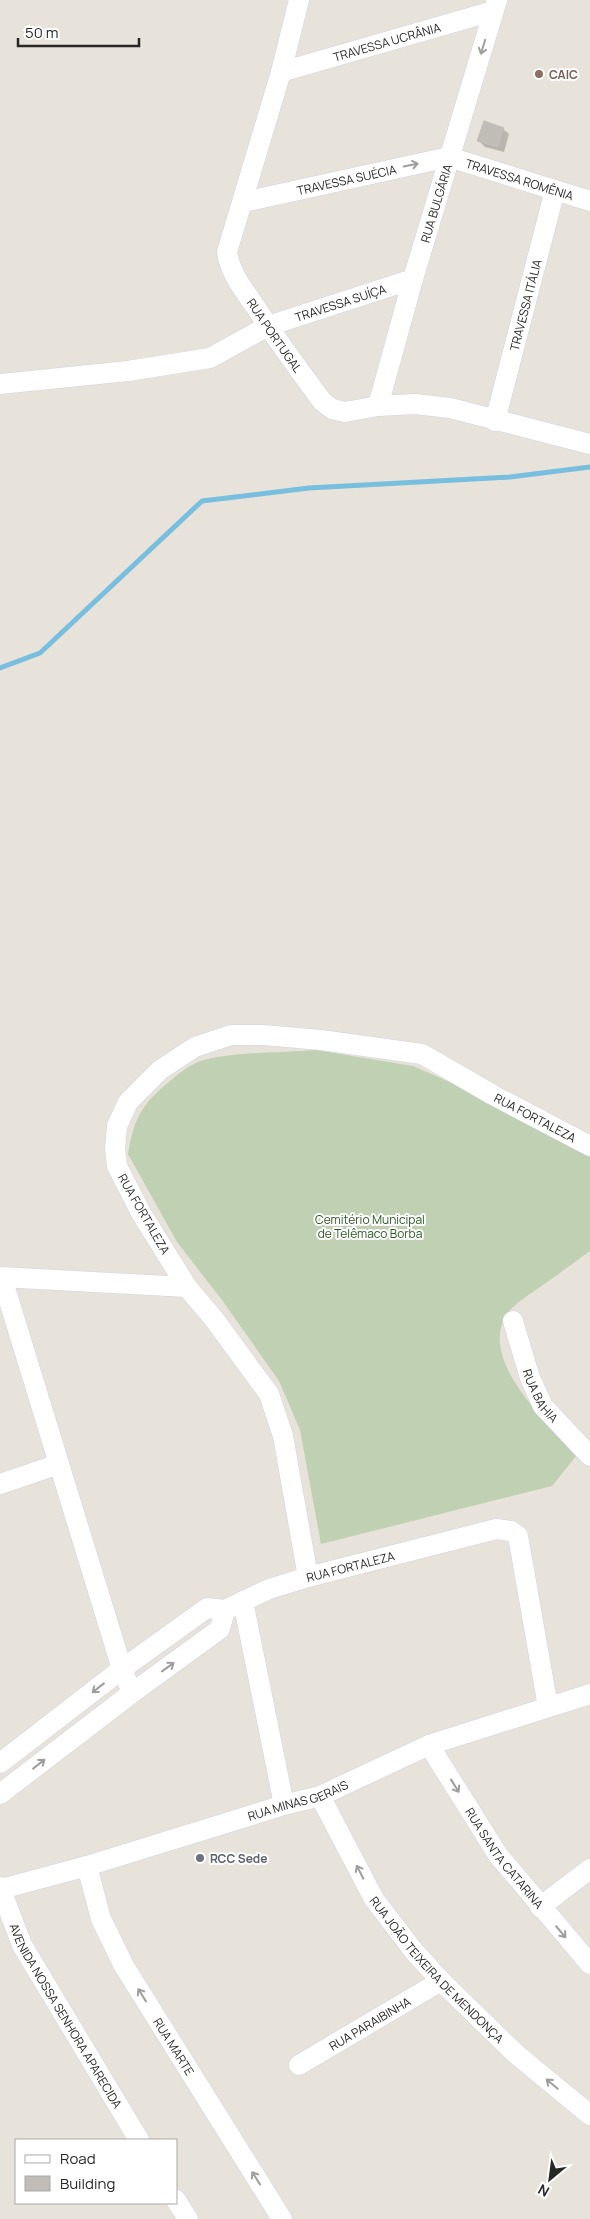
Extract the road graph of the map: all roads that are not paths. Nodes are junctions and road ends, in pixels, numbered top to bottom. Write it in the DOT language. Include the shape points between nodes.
graph roads {
  1 [pos="299,0"];
  2 [pos="495,6"];
  3 [pos="281,72"];
  4 [pos="449,157"];
  5 [pos="555,190"];
  6 [pos="244,202"];
  7 [pos="590,202"];
  8 [pos="413,279"];
  9 [pos="268,326"];
  10 [pos="0,384"];
  11 [pos="378,406"];
  12 [pos="495,421"];
  13 [pos="590,444"];
  14 [pos="590,1146"];
  15 [pos="1,1278"];
  16 [pos="187,1287"];
  17 [pos="513,1321"];
  18 [pos="590,1456"];
  19 [pos="60,1464"];
  20 [pos="0,1484"];
  21 [pos="308,1577"];
  22 [pos="243,1601"];
  23 [pos="225,1610"];
  24 [pos="122,1669"];
  25 [pos="132,1693"];
  26 [pos="590,1694"];
  27 [pos="548,1706"];
  28 [pos="429,1745"];
  29 [pos="0,1763"];
  30 [pos="0,1794"];
  31 [pos="320,1796"];
  32 [pos="284,1805"];
  33 [pos="87,1866"];
  34 [pos="590,1869"];
  35 [pos="0,1888"];
  36 [pos="540,1907"];
  37 [pos="590,1964"];
  38 [pos="441,1981"];
  39 [pos="299,2065"];
  40 [pos="590,2115"];
  41 [pos="138,2139"];
  42 [pos="178,2203"];
  43 [pos="188,2219"];
  44 [pos="282,2219"];
  1 -- 3 [label="street, RUA PORTUGAL"];
  2 -- 3 [label="street, TRAVESSA UCRÂNIA"];
  2 -- 4 [label="street, RUA BULGÁRIA, one-way"];
  3 -- 6 [label="street, RUA PORTUGAL"];
  4 -- 5 [label="street, TRAVESSA ROMÊNIA"];
  6 -- 4 [label="street, TRAVESSA SUÉCIA, one-way"];
  4 -- 8 [label="street, RUA BULGÁRIA"];
  5 -- 7 [label="street, TRAVESSA ROMÊNIA"];
  5 -- 12 [label="street, TRAVESSA ITÁLIA"];
  6 -- 9 [label="street, RUA PORTUGAL" via="227,252 229,264"];
  8 -- 9 [label="street, TRAVESSA SUÍÇA"];
  8 -- 11 [label="street, RUA BULGÁRIA"];
  9 -- 10 [label="street, TRAVESSA SUÍÇA" via="210,358 128,371"];
  9 -- 11 [label="street, RUA PORTUGAL" via="322,401 332,409 345,412"];
  11 -- 12 [label="street, RUA PORTUGAL" via="415,404 450,408"];
  12 -- 13 [label="street, RUA PORTUGAL"];
  14 -- 16 [label="street, RUA FORTALEZA" via="508,1104 422,1054 263,1035 231,1035 195,1047 160,1070 128,1102 117,1126 115,1149 117,1166 141,1213"];
  15 -- 16 [label="street"];
  15 -- 19 [label="street"];
  16 -- 21 [label="street, RUA FORTALEZA" via="269,1394 283,1436"];
  17 -- 18 [label="street, RUA BAHIA" via="530,1378 543,1406"];
  19 -- 20 [label="street"];
  19 -- 24 [label="street"];
  21 -- 22 [label="street"];
  21 -- 27 [label="street, RUA FORTALEZA" via="496,1529 511,1531 518,1536"];
  22 -- 23 [label="street"];
  22 -- 32 [label="street"];
  23 -- 24 [label="street" via="211,1608 200,1612"];
  25 -- 23 [label="street, one-way" via="220,1629"];
  24 -- 25 [label="street"];
  24 -- 29 [label="street, one-way"];
  30 -- 25 [label="street, one-way"];
  26 -- 27 [label="street, RUA MINAS GERAIS"];
  27 -- 28 [label="street, RUA MINAS GERAIS"];
  28 -- 31 [label="street, RUA MINAS GERAIS"];
  28 -- 36 [label="street, RUA SANTA CATARINA, one-way" via="498,1855"];
  31 -- 32 [label="street, RUA MINAS GERAIS"];
  38 -- 31 [label="street, RUA JOÃO TEIXEIRA DE MENDONÇA, one-way" via="374,1899"];
  32 -- 33 [label="street, RUA MINAS GERAIS"];
  33 -- 35 [label="street, RUA MINAS GERAIS"];
  44 -- 33 [label="street, RUA MARTE, one-way" via="124,1966 101,1919"];
  34 -- 36 [label="street"];
  35 -- 41 [label="street, AVENIDA NOSSA SENHORA APARECIDA" via="22,1945"];
  36 -- 37 [label="street, RUA SANTA CATARINA, one-way"];
  38 -- 39 [label="street, RUA PARAIBINHA"];
  40 -- 38 [label="street, RUA JOÃO TEIXEIRA DE MENDONÇA, one-way" via="516,2054"];
  42 -- 43 [label="street"];
}
